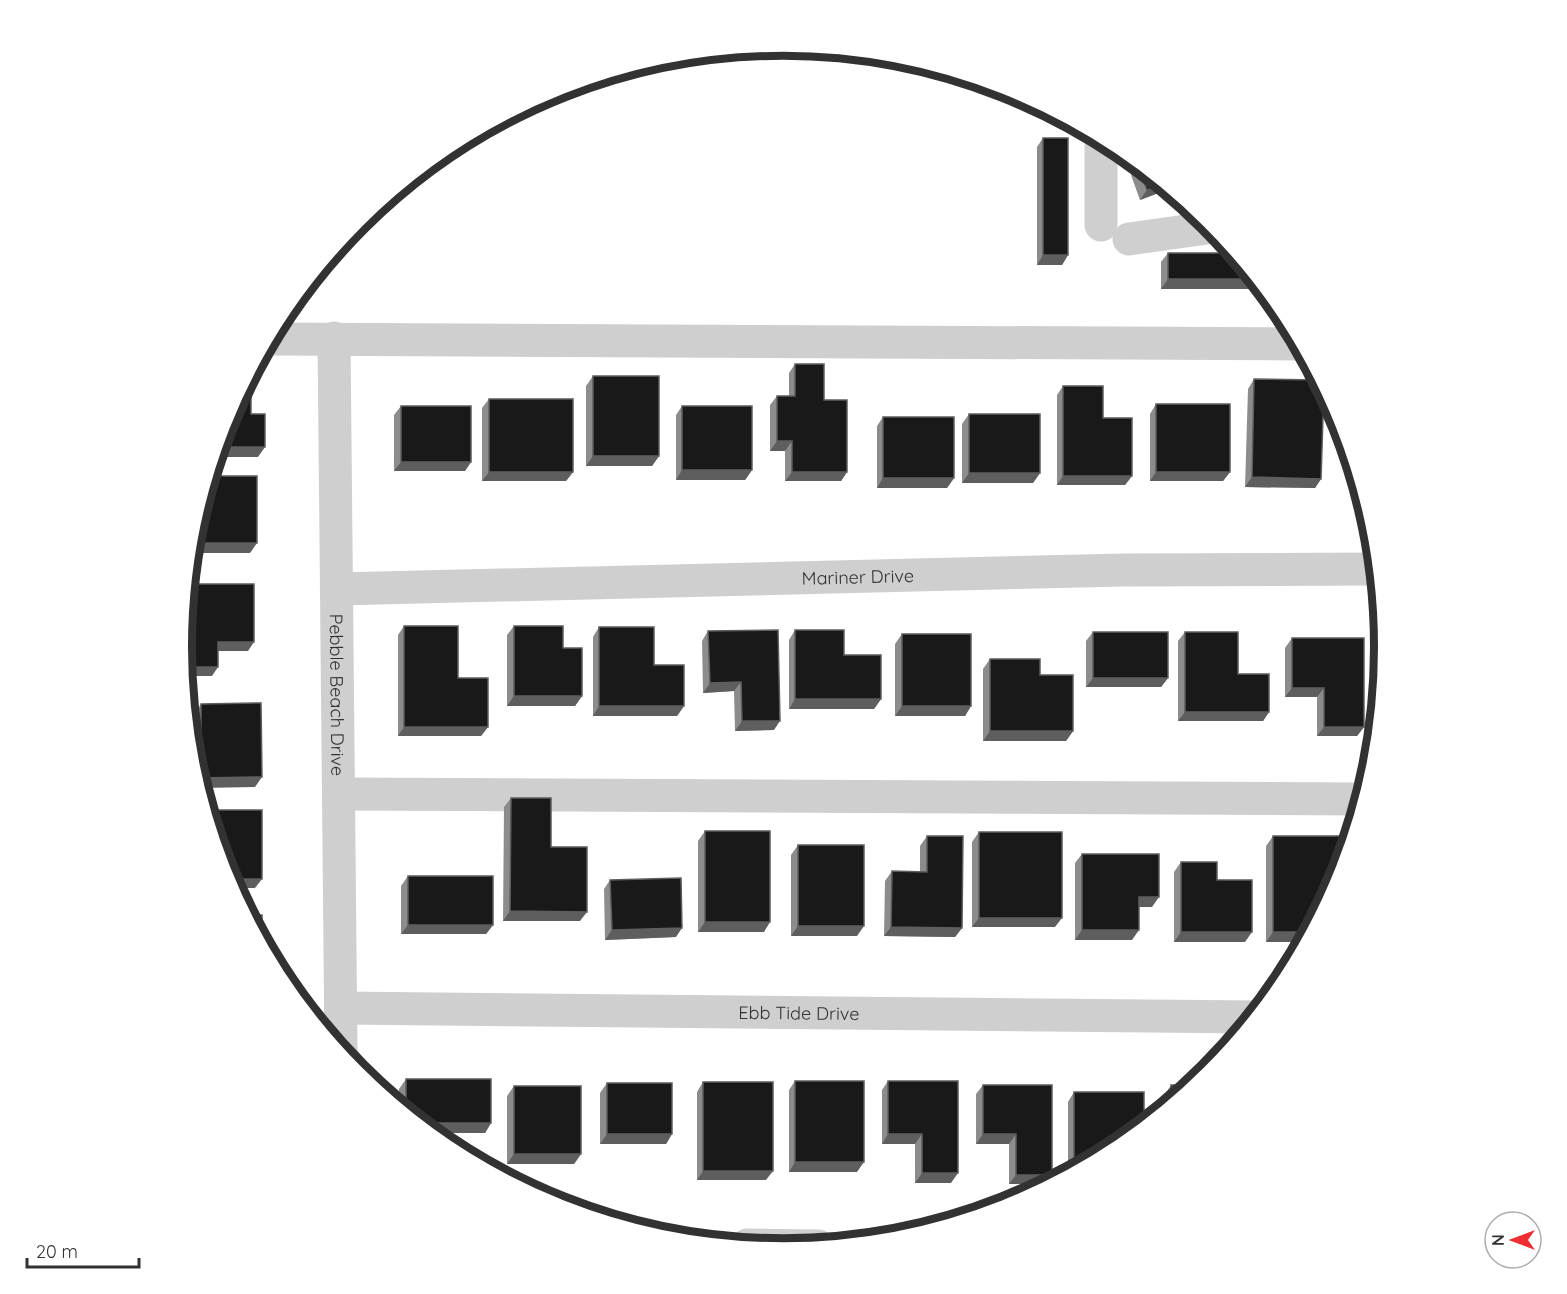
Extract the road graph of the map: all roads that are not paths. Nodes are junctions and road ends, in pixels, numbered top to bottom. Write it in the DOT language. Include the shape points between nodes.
graph roads {
  1 [pos="1103,149"];
  2 [pos="1201,228"];
  3 [pos="334,338"];
  4 [pos="279,339"];
  5 [pos="1292,344"];
  6 [pos="1370,569"];
  7 [pos="338,589"];
  8 [pos="339,794"];
  9 [pos="1355,799"];
  10 [pos="341,1008"];
  11 [pos="1245,1017"];
  12 [pos="341,1039"];
  1 -- 2 [label="street" via="1115,232"];
  3 -- 4 [label="street"];
  3 -- 5 [label="street"];
  3 -- 7 [label="street, Pebble Beach Drive"];
  6 -- 7 [label="street, Mariner Drive" via="1124,570"];
  7 -- 8 [label="street, Pebble Beach Drive"];
  8 -- 9 [label="street"];
  8 -- 10 [label="street, Pebble Beach Drive"];
  10 -- 11 [label="street, Ebb Tide Drive"];
  10 -- 12 [label="street, Pebble Beach Drive"];
}
